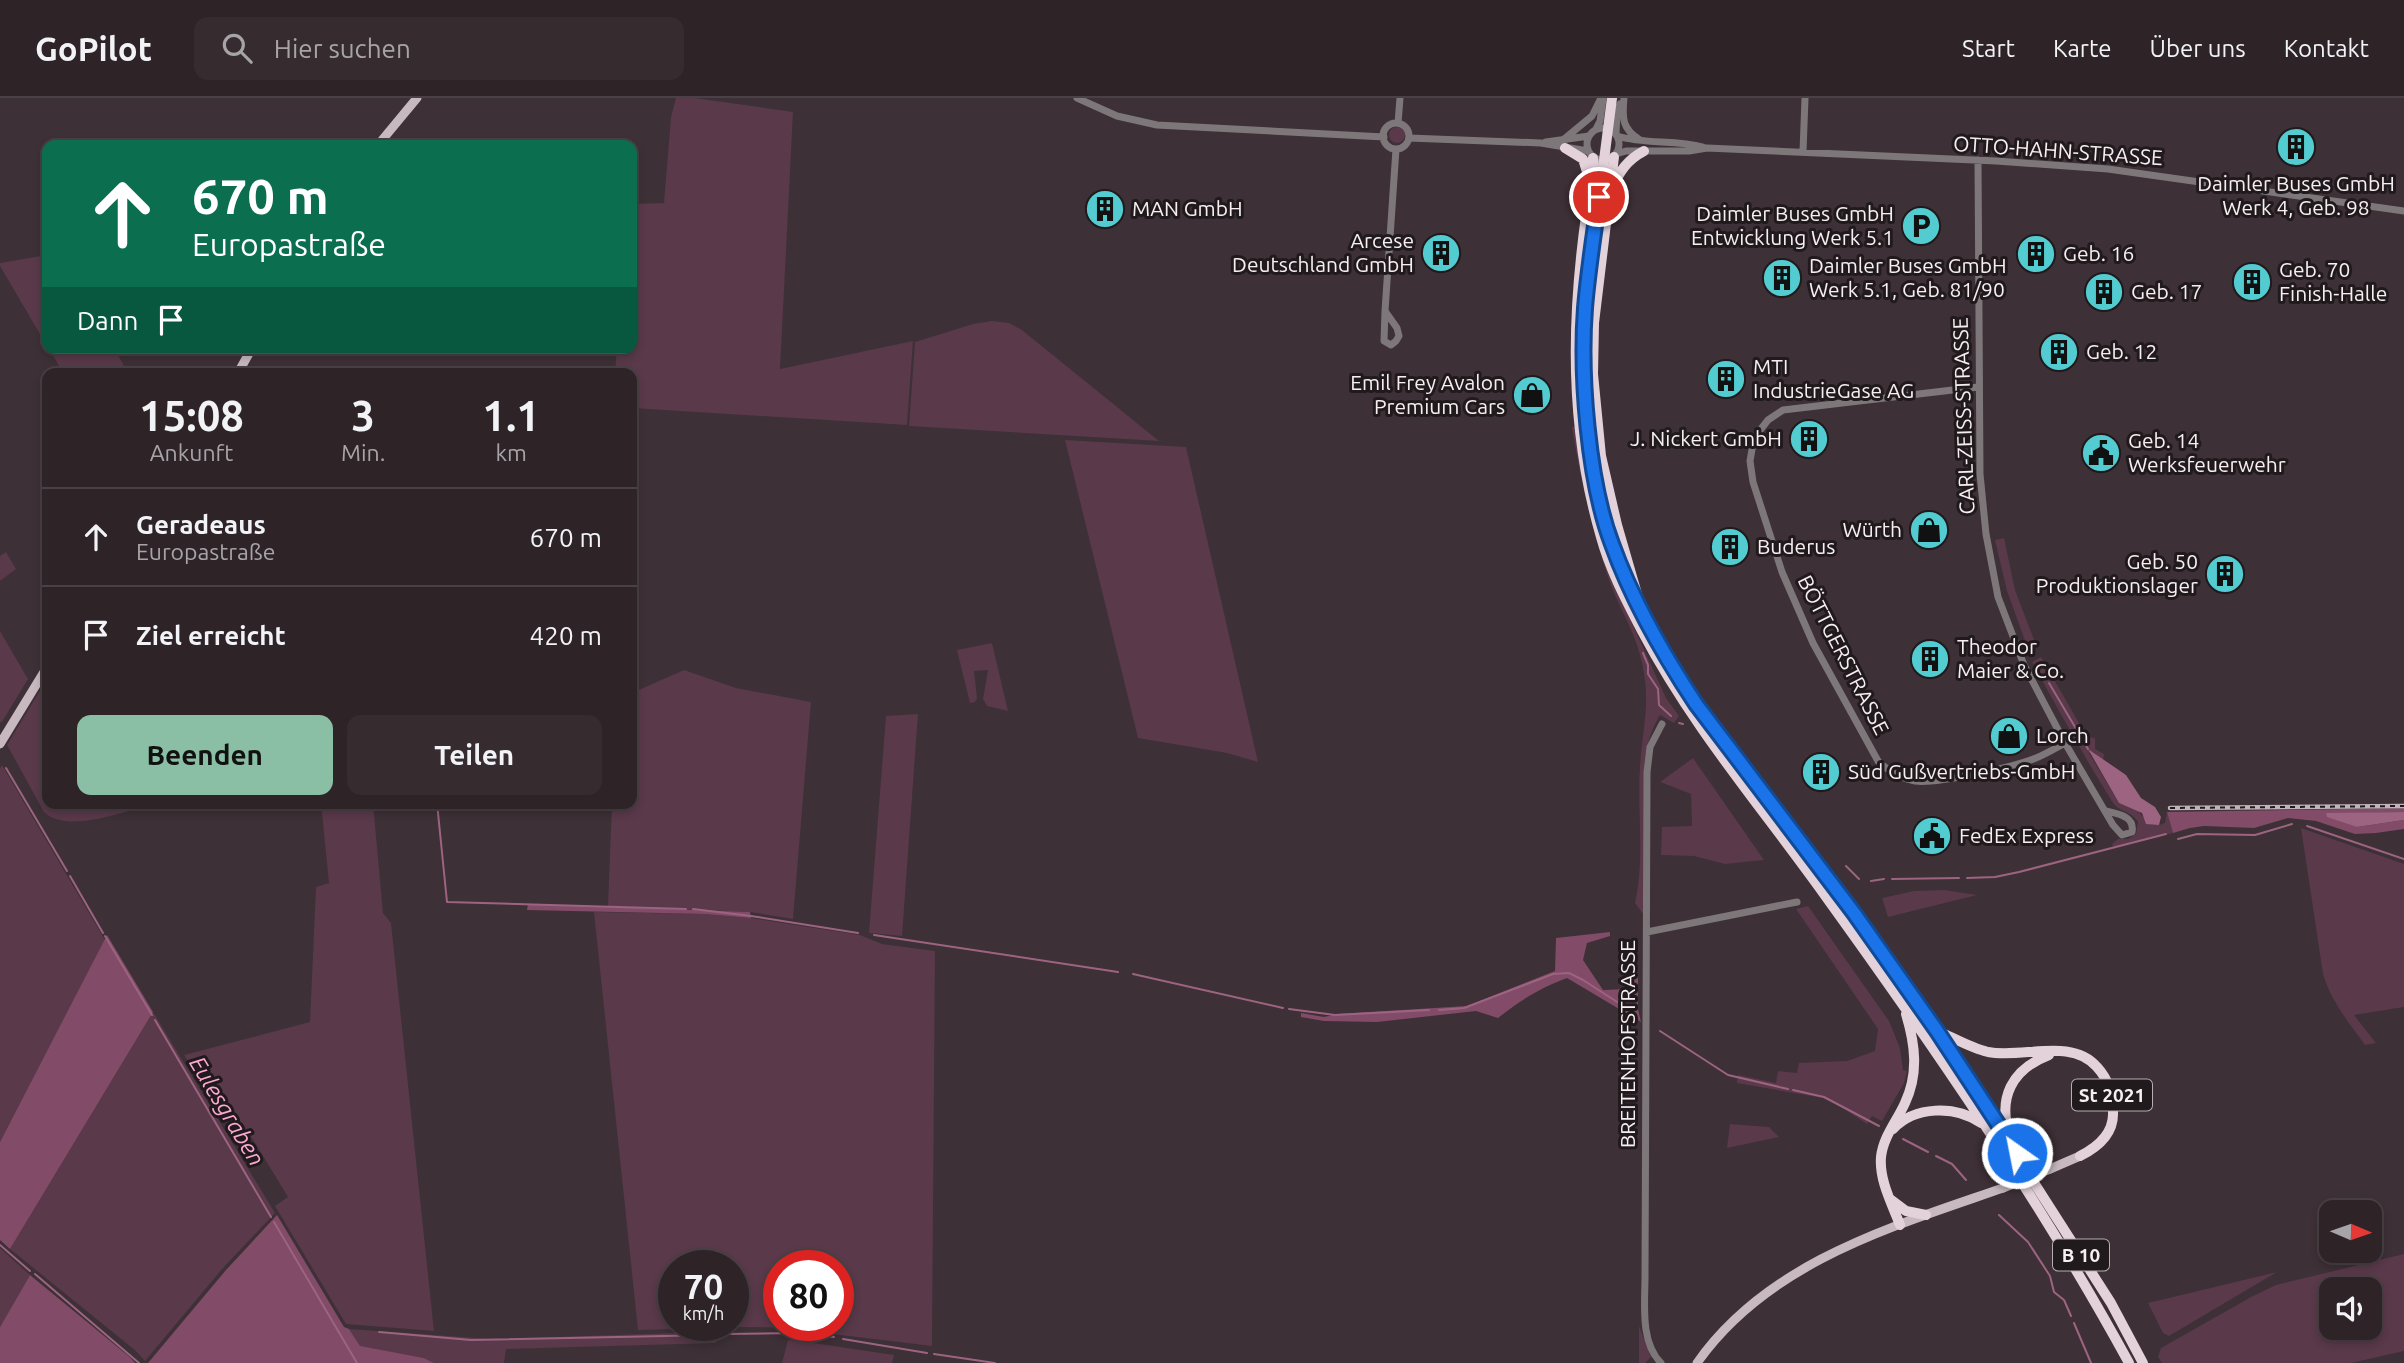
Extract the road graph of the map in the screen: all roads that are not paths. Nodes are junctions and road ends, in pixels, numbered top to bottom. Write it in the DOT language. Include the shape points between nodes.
graph roads {
  1 [pos="417,98"];
  2 [pos="1077,98"];
  3 [pos="1400,98"];
  4 [pos="1602,98"];
  5 [pos="1612,98"];
  6 [pos="1623,98"];
  7 [pos="1805,98"];
  8 [pos="1398,123"];
  9 [pos="1596,130"];
  10 [pos="1617,135"];
  11 [pos="1384,136"];
  12 [pos="1589,136"];
  13 [pos="1409,138"];
  14 [pos="383,140"];
  15 [pos="1564,144"];
  16 [pos="1644,146"];
  17 [pos="1396,149"];
  18 [pos="1803,152"];
  19 [pos="1591,154"];
  20 [pos="1615,155"];
  21 [pos="1978,160"];
  22 [pos="1608,197"];
  23 [pos="1588,198"];
  24 [pos="2404,211"];
  25 [pos="1385,311"];
  26 [pos="1978,387"];
  27 [pos="1636,610"];
  28 [pos="42,675"];
  29 [pos="1662,724"];
  30 [pos="2065,743"];
  31 [pos="0,744"];
  32 [pos="2106,811"];
  33 [pos="1797,902"];
  34 [pos="1647,932"];
  35 [pos="1903,1004"];
  36 [pos="1937,1031"];
  37 [pos="2058,1051"];
  38 [pos="1984,1126"];
  39 [pos="1888,1134"];
  40 [pos="2017,1153"];
  41 [pos="2080,1157"];
  42 [pos="1891,1199"];
  43 [pos="1926,1215"];
  44 [pos="1900,1225"];
  45 [pos="1661,1363"];
  46 [pos="1697,1363"];
  47 [pos="2129,1363"];
  48 [pos="2143,1363"];
  1 -- 14 [label="main road"];
  2 -- 11 [label="street" via="1117,117 1157,125"];
  3 -- 8 [label="street"];
  4 -- 9 [label="street"];
  4 -- 15 [label="street" via="1592,116"];
  5 -- 27 [label="highway, B 10, bridge" via="1584,344 1589,438 1598,491 1610,541"];
  6 -- 10 [label="street"];
  6 -- 16 [label="street" via="1623,122"];
  7 -- 18 [label="street"];
  8 -- 11 [label="street" via="1387,128"];
  8 -- 13 [label="street" via="1408,129"];
  9 -- 10 [label="street" via="1607,128"];
  9 -- 12 [label="street"];
  10 -- 16 [label="street, OTTO-HAHN-STRASSE"];
  10 -- 20 [label="street"];
  11 -- 17 [label="street"];
  12 -- 15 [label="street"];
  12 -- 19 [label="street"];
  13 -- 15 [label="street"];
  13 -- 17 [label="street" via="1405,146"];
  15 -- 19 [label="street"];
  15 -- 23 [label="highway, B 10" via="1587,166"];
  16 -- 18 [label="street, OTTO-HAHN-STRASSE"];
  16 -- 20 [label="street, OTTO-HAHN-STRASSE"];
  16 -- 22 [label="highway" via="1621,170"];
  17 -- 25 [label="street"];
  18 -- 21 [label="street, OTTO-HAHN-STRASSE"];
  19 -- 20 [label="street" via="1606,160"];
  19 -- 23 [label="highway, B 10" via="1594,166"];
  20 -- 22 [label="highway"];
  21 -- 24 [label="street, OTTO-HAHN-STRASSE" via="2141,173"];
  21 -- 26 [label="street, CARL-ZEISS-STRASSE"];
  22 -- 27 [label="highway" via="1594,323 1595,416"];
  23 -- 27 [label="highway, B 10" via="1576,323 1581,449 1615,579"];
  26 -- 30 [label="street, CARL-ZEISS-STRASSE" via="1983,512 1998,597 2024,665"];
  26 -- 30 [label="street, BÖTTGERSTRASSE" via="1783,410 1757,432 1750,471 1782,572 1814,645 1887,770 1915,781 1940,780 2025,762"];
  27 -- 35 [label="highway, B 10" via="1660,664 1703,733"];
  27 -- 36 [label="highway, B 10" via="1696,704"];
  28 -- 31 [label="main road"];
  29 -- 34 [label="street, BREITENHOFSTRASSE" via="1648,760"];
  30 -- 32 [label="street, CARL-ZEISS-STRASSE"];
  33 -- 34 [label="street"];
  34 -- 45 [label="street, BREITENHOFSTRASSE" via="1645,1315 1650,1345"];
  35 -- 38 [label="highway, B 10"];
  35 -- 39 [label="highway" via="1915,1056 1906,1103"];
  36 -- 37 [label="highway" via="1987,1052"];
  36 -- 40 [label="highway, B 10"];
  37 -- 40 [label="highway" via="2026,1067 2011,1083 2004,1114"];
  37 -- 41 [label="highway, St 2021" via="2094,1063 2111,1090 2110,1129 2103,1141"];
  38 -- 39 [label="highway" via="1973,1118 1941,1110 1917,1114"];
  38 -- 47 [label="highway, B 10"];
  39 -- 42 [label="highway" via="1881,1156"];
  40 -- 48 [label="highway, B 10"];
  41 -- 43 [label="main road, St 2021, bridge"];
  42 -- 43 [label="highway" via="1906,1211"];
  42 -- 44 [label="highway"];
  43 -- 44 [label="main road, St 2021"];
  44 -- 46 [label="main road, St 2021" via="1839,1249 1790,1277 1740,1312"];
}
